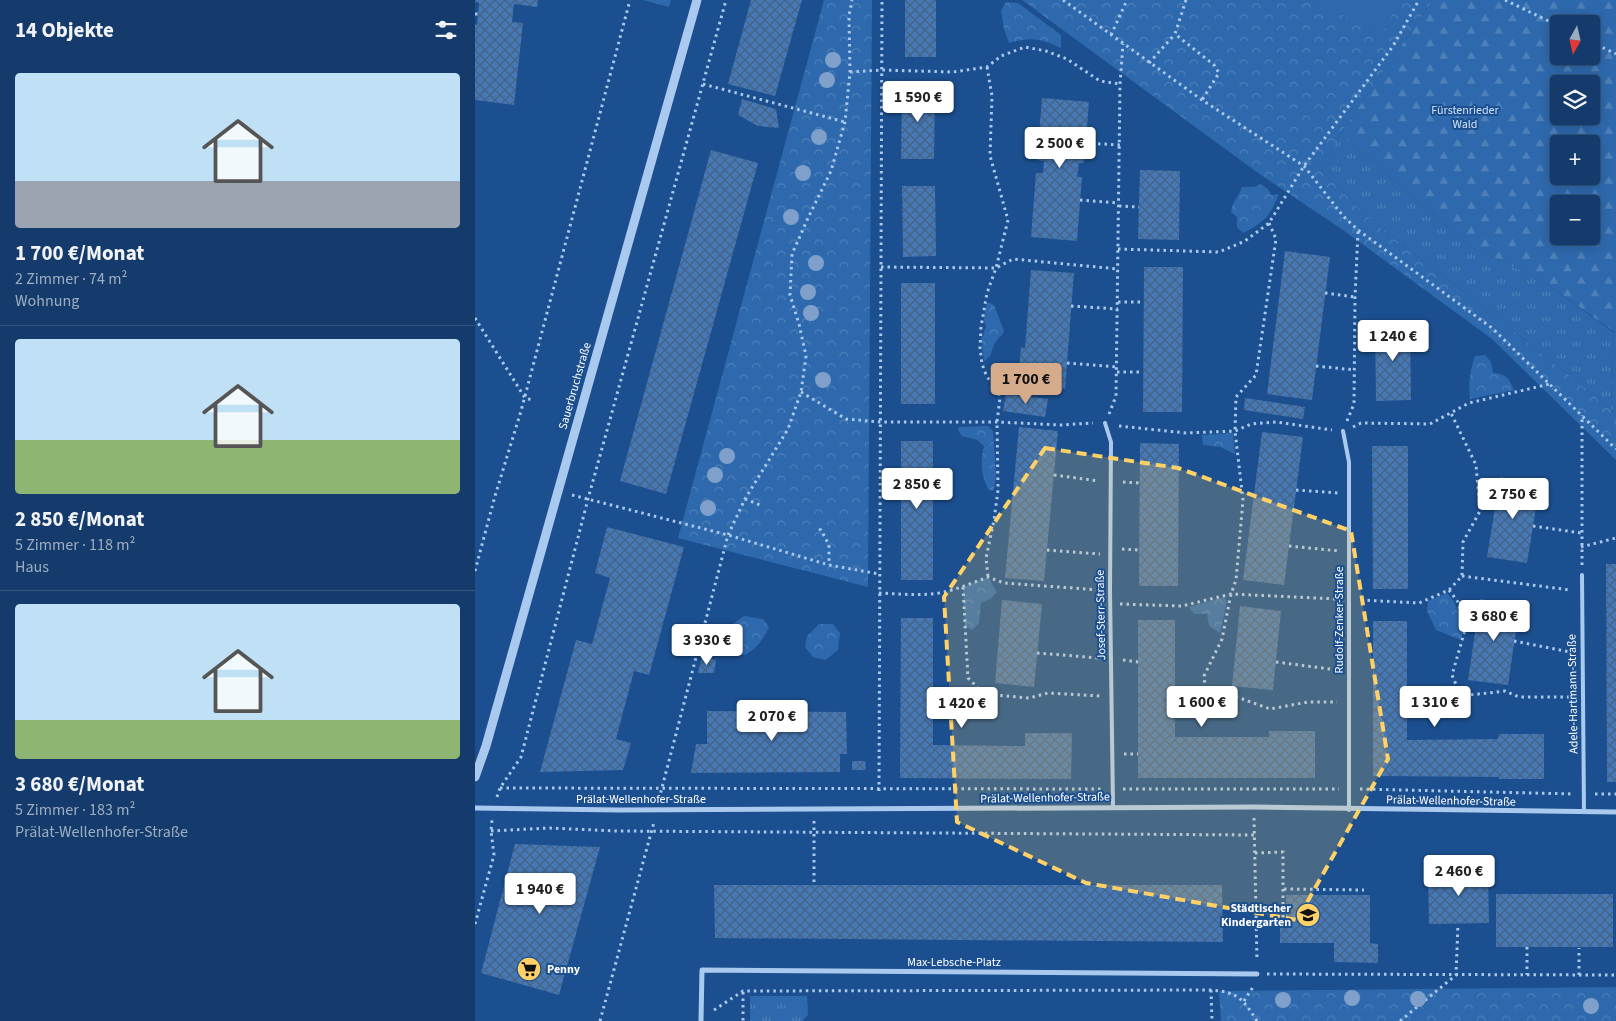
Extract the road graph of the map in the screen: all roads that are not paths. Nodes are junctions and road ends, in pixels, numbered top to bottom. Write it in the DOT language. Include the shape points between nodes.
graph roads {
  1 [pos="697,0"];
  2 [pos="1105,423"];
  3 [pos="1343,431"];
  4 [pos="1582,575"];
  5 [pos="475,777"];
  6 [pos="1113,807"];
  7 [pos="475,808"];
  8 [pos="1349,810"];
  9 [pos="1584,812"];
  10 [pos="1616,812"];
  11 [pos="1257,974"];
  12 [pos="701,1020"];
  1 -- 5 [label="street, Sauerbruchstraße"];
  2 -- 6 [label="lane, Josef-Sterr-Straße" via="1111,442"];
  3 -- 8 [label="lane, Rudolf-Zenker-Straße" via="1349,462"];
  4 -- 9 [label="lane, Adele-Hartmann-Straße"];
  6 -- 7 [label="street, Prälat-Wellenhofer-Straße"];
  6 -- 8 [label="street, Prälat-Wellenhofer-Straße"];
  8 -- 9 [label="street, Prälat-Wellenhofer-Straße"];
  9 -- 10 [label="street, Prälat-Wellenhofer-Straße"];
  11 -- 12 [label="street, Max-Lebsche-Platz" via="702,970"];
}
